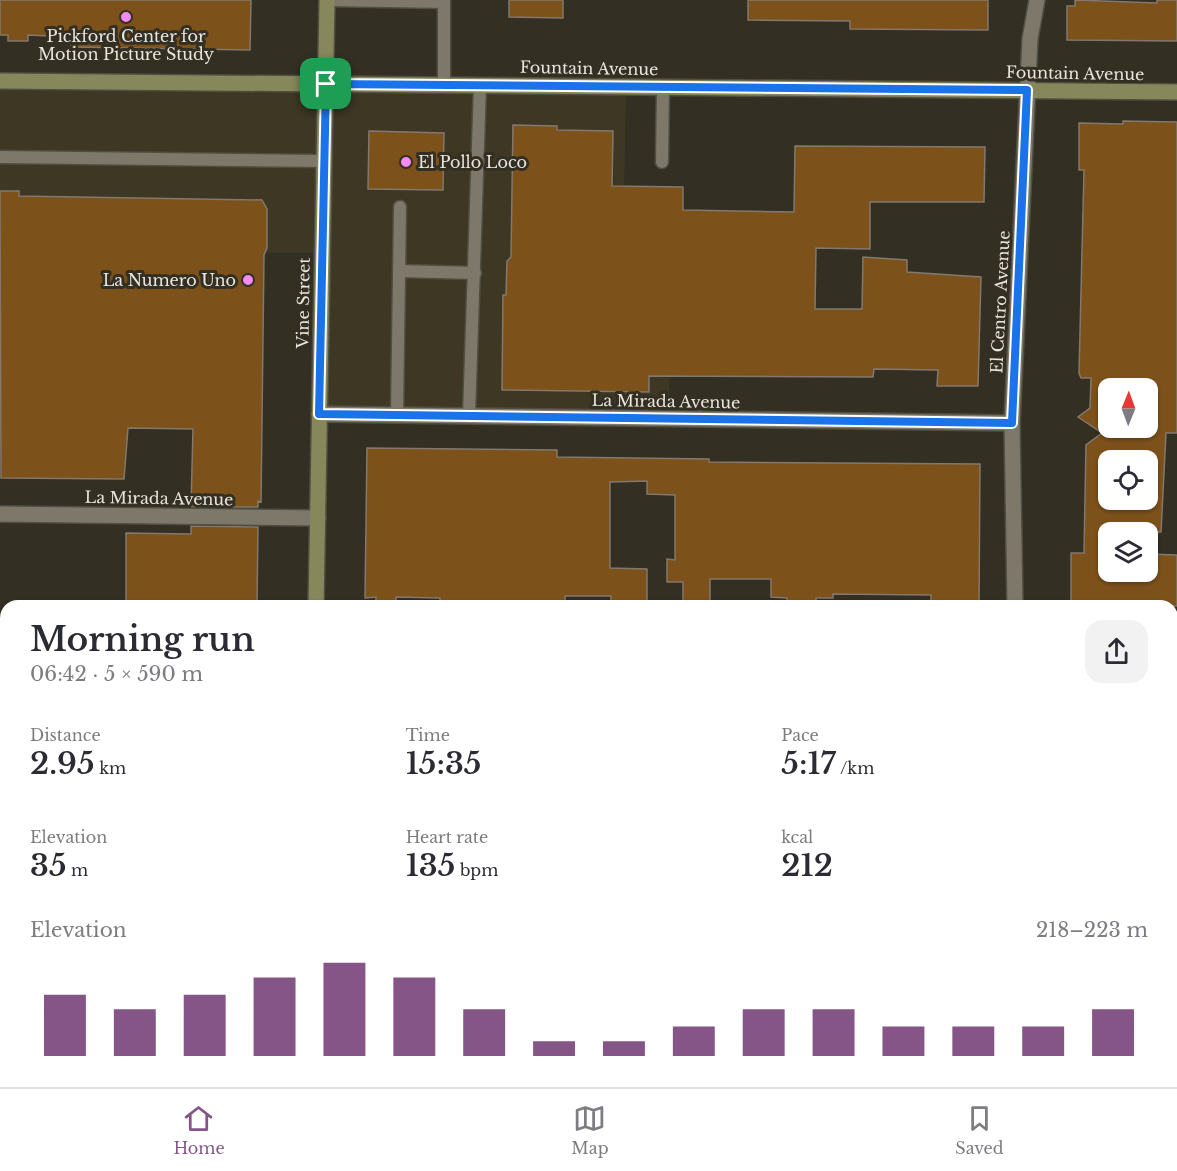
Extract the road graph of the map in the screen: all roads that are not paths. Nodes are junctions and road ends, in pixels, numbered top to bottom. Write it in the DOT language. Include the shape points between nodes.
graph roads {
  1 [pos="327,0"];
  2 [pos="1037,0"];
  3 [pos="444,1"];
  4 [pos="0,81"];
  5 [pos="326,84"];
  6 [pos="444,85"];
  7 [pos="480,85"];
  8 [pos="663,87"];
  9 [pos="1027,90"];
  10 [pos="1177,92"];
  11 [pos="0,157"];
  12 [pos="324,161"];
  13 [pos="662,162"];
  14 [pos="400,207"];
  15 [pos="399,271"];
  16 [pos="474,273"];
  17 [pos="319,414"];
  18 [pos="397,415"];
  19 [pos="469,416"];
  20 [pos="1012,423"];
  21 [pos="0,514"];
  22 [pos="318,518"];
  23 [pos="316,600"];
  24 [pos="1015,600"];
  1 -- 3 [label="lane"];
  1 -- 5 [label="street, Vine Street"];
  2 -- 9 [label="street, El Centro Avenue"];
  3 -- 6 [label="lane"];
  4 -- 5 [label="street, Fountain Avenue"];
  5 -- 6 [label="street, Fountain Avenue"];
  5 -- 12 [label="street, Vine Street"];
  6 -- 7 [label="street, Fountain Avenue"];
  7 -- 8 [label="street, Fountain Avenue"];
  7 -- 16 [label="lane"];
  8 -- 9 [label="street, Fountain Avenue"];
  8 -- 13 [label="lane"];
  9 -- 10 [label="street, Fountain Avenue"];
  9 -- 20 [label="street, El Centro Avenue"];
  11 -- 12 [label="lane"];
  12 -- 17 [label="street, Vine Street"];
  14 -- 15 [label="lane"];
  15 -- 16 [label="lane"];
  15 -- 18 [label="lane"];
  16 -- 19 [label="lane"];
  17 -- 18 [label="street, La Mirada Avenue"];
  17 -- 22 [label="street, Vine Street"];
  18 -- 19 [label="street, La Mirada Avenue"];
  19 -- 20 [label="street, La Mirada Avenue"];
  20 -- 24 [label="street, El Centro Avenue"];
  21 -- 22 [label="street, La Mirada Avenue"];
  22 -- 23 [label="street, Vine Street"];
}
